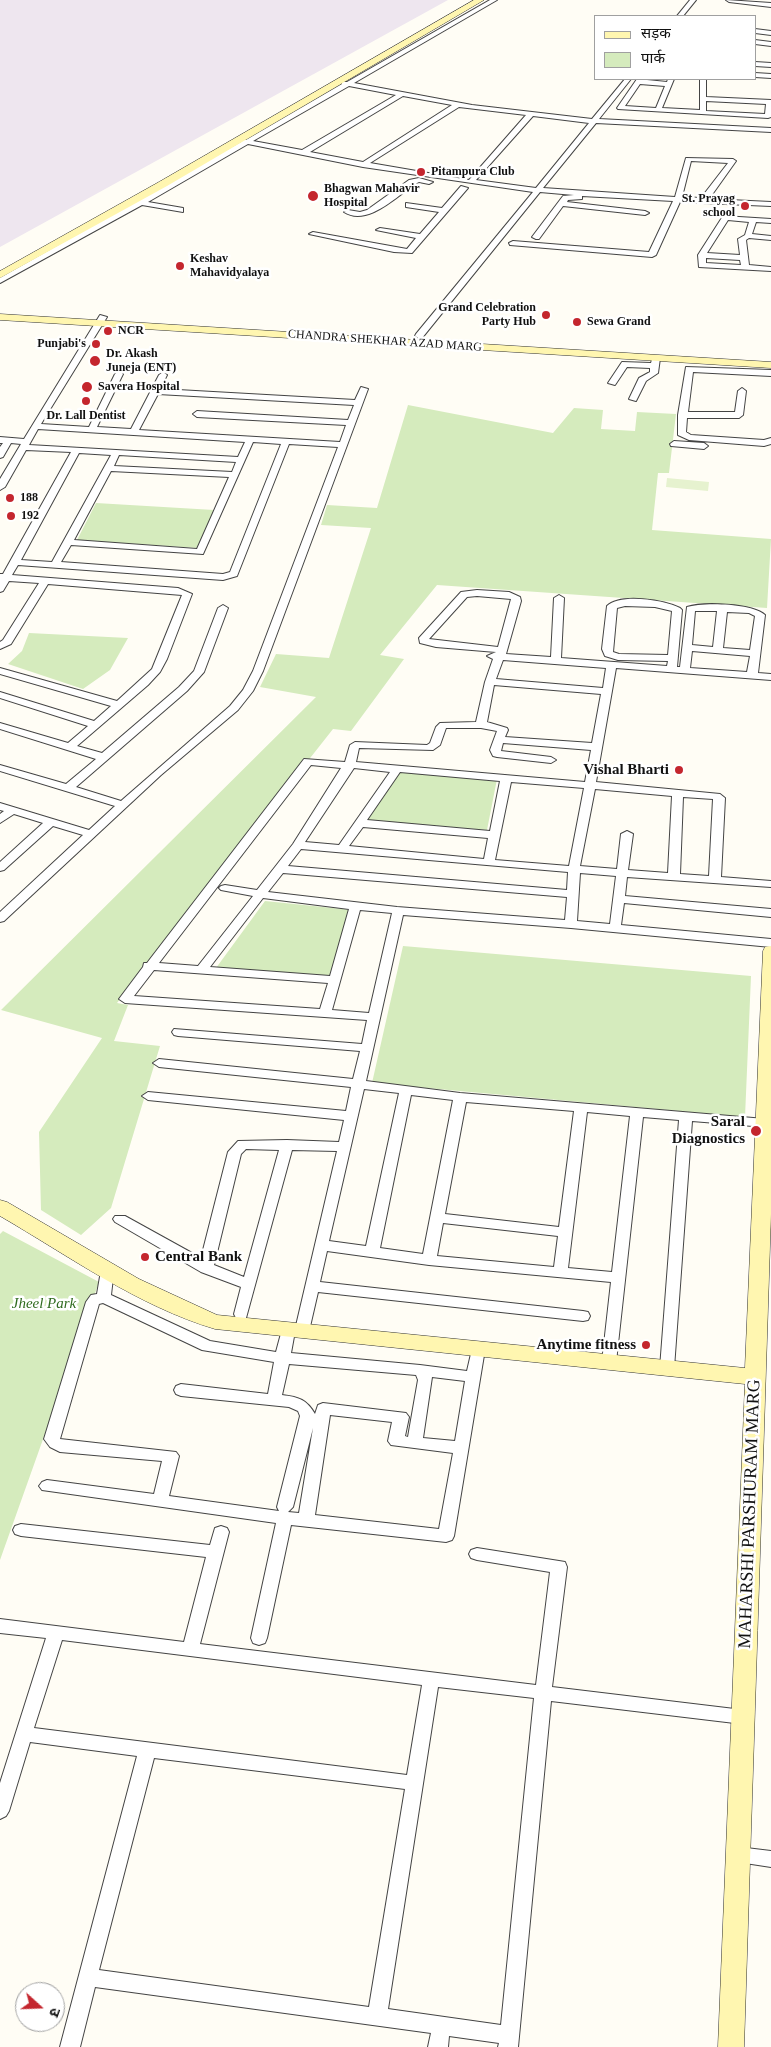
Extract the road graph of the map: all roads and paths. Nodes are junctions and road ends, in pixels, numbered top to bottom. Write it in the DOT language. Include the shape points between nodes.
graph roads {
  1 [pos="468,0"];
  2 [pos="480,0"];
  3 [pos="494,0"];
  4 [pos="693,0"];
  5 [pos="729,0"];
  6 [pos="748,1"];
  7 [pos="771,5"];
  8 [pos="681,15"];
  9 [pos="756,31"];
  10 [pos="771,33"];
  11 [pos="756,42"];
  12 [pos="771,44"];
  13 [pos="756,64"];
  14 [pos="771,65"];
  15 [pos="756,75"];
  16 [pos="771,76"];
  17 [pos="627,80"];
  18 [pos="703,80"];
  19 [pos="639,81"];
  20 [pos="670,82"];
  21 [pos="343,83"];
  22 [pos="402,94"];
  23 [pos="702,99"];
  24 [pos="770,102"];
  25 [pos="459,104"];
  26 [pos="620,108"];
  27 [pos="656,110"];
  28 [pos="702,112"];
  29 [pos="530,114"];
  30 [pos="715,114"];
  31 [pos="593,121"];
  32 [pos="652,122"];
  33 [pos="714,122"];
  34 [pos="771,130"];
  35 [pos="241,141"];
  36 [pos="202,150"];
  37 [pos="215,153"];
  38 [pos="303,153"];
  39 [pos="362,165"];
  40 [pos="471,182"];
  41 [pos="537,190"];
  42 [pos="571,194"];
  43 [pos="678,199"];
  44 [pos="704,200"];
  45 [pos="137,202"];
  46 [pos="563,204"];
  47 [pos="771,204"];
  48 [pos="409,205"];
  49 [pos="674,206"];
  50 [pos="180,210"];
  51 [pos="444,211"];
  52 [pos="348,212"];
  53 [pos="645,213"];
  54 [pos="753,220"];
  55 [pos="771,221"];
  56 [pos="380,230"];
  57 [pos="313,234"];
  58 [pos="517,235"];
  59 [pos="748,236"];
  60 [pos="422,237"];
  61 [pos="536,237"];
  62 [pos="771,238"];
  63 [pos="513,243"];
  64 [pos="656,248"];
  65 [pos="702,255"];
  66 [pos="743,258"];
  67 [pos="0,264"];
  68 [pos="745,268"];
  69 [pos="771,269"];
  70 [pos="0,275"];
  71 [pos="0,281"];
  72 [pos="0,311"];
  73 [pos="0,317"];
  74 [pos="101,320"];
  75 [pos="420,336"];
  76 [pos="771,357"];
  77 [pos="656,362"];
  78 [pos="692,364"];
  79 [pos="771,365"];
  80 [pos="771,373"];
  81 [pos="119,374"];
  82 [pos="163,375"];
  83 [pos="612,383"];
  84 [pos="364,389"];
  85 [pos="155,391"];
  86 [pos="742,391"];
  87 [pos="633,399"];
  88 [pos="358,403"];
  89 [pos="197,414"];
  90 [pos="682,415"];
  91 [pos="351,423"];
  92 [pos="36,426"];
  93 [pos="92,430"];
  94 [pos="134,432"];
  95 [pos="250,439"];
  96 [pos="4,441"];
  97 [pos="771,441"];
  98 [pos="286,442"];
  99 [pos="674,444"];
  100 [pos="25,445"];
  101 [pos="342,445"];
  102 [pos="76,451"];
  103 [pos="771,451"];
  104 [pos="116,453"];
  105 [pos="0,455"];
  106 [pos="241,460"];
  107 [pos="109,468"];
  108 [pos="235,475"];
  109 [pos="0,487"];
  110 [pos="69,542"];
  111 [pos="15,562"];
  112 [pos="55,565"];
  113 [pos="3,578"];
  114 [pos="45,581"];
  115 [pos="0,589"];
  116 [pos="559,598"];
  117 [pos="223,608"];
  118 [pos="722,608"];
  119 [pos="0,646"];
  120 [pos="687,648"];
  121 [pos="718,650"];
  122 [pos="422,651"];
  123 [pos="755,653"];
  124 [pos="501,654"];
  125 [pos="672,658"];
  126 [pos="556,661"];
  127 [pos="612,665"];
  128 [pos="672,670"];
  129 [pos="0,671"];
  130 [pos="685,671"];
  131 [pos="752,676"];
  132 [pos="771,677"];
  133 [pos="490,682"];
  134 [pos="607,691"];
  135 [pos="0,695"];
  136 [pos="119,705"];
  137 [pos="96,725"];
  138 [pos="482,725"];
  139 [pos="0,726"];
  140 [pos="499,740"];
  141 [pos="70,747"];
  142 [pos="597,747"];
  143 [pos="102,757"];
  144 [pos="551,760"];
  145 [pos="349,766"];
  146 [pos="0,768"];
  147 [pos="398,768"];
  148 [pos="506,777"];
  149 [pos="590,784"];
  150 [pos="68,788"];
  151 [pos="678,792"];
  152 [pos="124,805"];
  153 [pos="0,806"];
  154 [pos="12,810"];
  155 [pos="0,820"];
  156 [pos="51,822"];
  157 [pos="360,823"];
  158 [pos="92,834"];
  159 [pos="627,834"];
  160 [pos="494,835"];
  161 [pos="298,845"];
  162 [pos="342,849"];
  163 [pos="489,863"];
  164 [pos="0,868"];
  165 [pos="279,870"];
  166 [pos="574,870"];
  167 [pos="621,873"];
  168 [pos="674,876"];
  169 [pos="715,880"];
  170 [pos="771,884"];
  171 [pos="225,888"];
  172 [pos="572,894"];
  173 [pos="259,895"];
  174 [pos="618,899"];
  175 [pos="355,907"];
  176 [pos="398,912"];
  177 [pos="771,913"];
  178 [pos="0,918"];
  179 [pos="570,924"];
  180 [pos="615,928"];
  181 [pos="771,943"];
  182 [pos="771,951"];
  183 [pos="148,966"];
  184 [pos="201,971"];
  185 [pos="770,978"];
  186 [pos="335,980"];
  187 [pos="325,1014"];
  188 [pos="373,1017"];
  189 [pos="178,1032"];
  190 [pos="366,1048"];
  191 [pos="159,1063"];
  192 [pos="359,1084"];
  193 [pos="406,1090"];
  194 [pos="148,1096"];
  195 [pos="460,1097"];
  196 [pos="581,1108"];
  197 [pos="637,1113"];
  198 [pos="351,1116"];
  199 [pos="686,1117"];
  200 [pos="765,1123"];
  201 [pos="287,1144"];
  202 [pos="344,1147"];
  203 [pos="0,1207"];
  204 [pos="437,1218"];
  205 [pos="120,1219"];
  206 [pos="565,1232"];
  207 [pos="321,1245"];
  208 [pos="372,1252"];
  209 [pos="429,1260"];
  210 [pos="206,1268"];
  211 [pos="107,1269"];
  212 [pos="560,1272"];
  213 [pos="618,1278"];
  214 [pos="249,1285"];
  215 [pos="312,1286"];
  216 [pos="104,1298"];
  217 [pos="241,1314"];
  218 [pos="583,1316"];
  219 [pos="295,1331"];
  220 [pos="478,1349"];
  221 [pos="282,1358"];
  222 [pos="609,1362"];
  223 [pos="667,1368"];
  224 [pos="420,1370"];
  225 [pos="473,1377"];
  226 [pos="761,1382"];
  227 [pos="181,1390"];
  228 [pos="274,1400"];
  229 [pos="414,1442"];
  230 [pos="461,1448"];
  231 [pos="48,1486"];
  232 [pos="160,1501"];
  233 [pos="285,1512"];
  234 [pos="306,1520"];
  235 [pos="21,1530"];
  236 [pos="221,1532"];
  237 [pos="215,1552"];
  238 [pos="477,1554"];
  239 [pos="0,1626"];
  240 [pos="56,1632"];
  241 [pos="259,1638"];
  242 [pos="190,1649"];
  243 [pos="431,1678"];
  244 [pos="543,1692"];
  245 [pos="743,1717"];
  246 [pos="24,1734"];
  247 [pos="146,1750"];
  248 [pos="414,1783"];
  249 [pos="0,1811"];
  250 [pos="738,1855"];
  251 [pos="771,1859"];
  252 [pos="88,1977"];
  253 [pos="377,2017"];
  254 [pos="441,2026"];
  255 [pos="508,2041"];
  256 [pos="70,2047"];
  257 [pos="438,2047"];
  258 [pos="731,2047"];
  1 -- 36 [label="street"];
  2 -- 21 [label="street"];
  3 -- 21 [label="street"];
  4 -- 8 [label="street"];
  5 -- 6 [label="street"];
  6 -- 7 [label="street"];
  9 -- 10 [label="street"];
  11 -- 12 [label="street"];
  13 -- 14 [label="street"];
  15 -- 16 [label="street"];
  17 -- 31 [label="street"];
  18 -- 23 [label="street"];
  19 -- 20 [label="street"];
  19 -- 26 [label="street"];
  20 -- 27 [label="street"];
  21 -- 22 [label="street"];
  21 -- 35 [label="street"];
  22 -- 25 [label="street"];
  22 -- 38 [label="street"];
  23 -- 24 [label="street"];
  23 -- 28 [label="street"];
  24 -- 30 [label="street" via="768,116"];
  25 -- 29 [label="street"];
  25 -- 39 [label="street"];
  26 -- 27 [label="street"];
  26 -- 32 [label="street" via="613,119"];
  27 -- 28 [label="street"];
  27 -- 32 [label="street"];
  28 -- 30 [label="street"];
  29 -- 31 [label="street"];
  29 -- 40 [label="street"];
  30 -- 33 [label="street"];
  31 -- 32 [label="street"];
  31 -- 41 [label="street"];
  32 -- 34 [label="street"];
  35 -- 37 [label="street"];
  35 -- 38 [label="street"];
  35 -- 45 [label="street"];
  36 -- 37 [label="street"];
  36 -- 67 [label="street"];
  37 -- 45 [label="street"];
  38 -- 39 [label="street"];
  39 -- 40 [label="street"];
  40 -- 41 [label="street"];
  41 -- 42 [label="street"];
  41 -- 75 [label="street"];
  42 -- 43 [label="street"];
  42 -- 46 [label="street"];
  42 -- 49 [label="street"];
  43 -- 44 [label="street"];
  43 -- 44 [label="street" via="688,159 733,161"];
  43 -- 49 [label="street"];
  44 -- 47 [label="street"];
  45 -- 50 [label="street"];
  45 -- 70 [label="street"];
  45 -- 71 [label="street"];
  46 -- 53 [label="street"];
  46 -- 61 [label="street"];
  48 -- 51 [label="street"];
  49 -- 64 [label="street"];
  51 -- 52 [label="street" via="464,188 415,180 369,212"];
  51 -- 60 [label="street"];
  54 -- 55 [label="street"];
  54 -- 59 [label="street"];
  54 -- 65 [label="street" via="726,218"];
  56 -- 60 [label="street"];
  57 -- 60 [label="street" via="403,251 411,249"];
  58 -- 61 [label="street"];
  59 -- 62 [label="street"];
  59 -- 66 [label="street" via="742,239"];
  61 -- 64 [label="street"];
  63 -- 64 [label="street" via="650,255"];
  65 -- 66 [label="street"];
  65 -- 68 [label="street" via="702,265"];
  66 -- 68 [label="street"];
  68 -- 69 [label="street"];
  72 -- 74 [label="street, CHANDRA SHEKHAR AZAD MARG"];
  73 -- 74 [label="street, CHANDRA SHEKHAR AZAD MARG"];
  74 -- 75 [label="street, CHANDRA SHEKHAR AZAD MARG"];
  74 -- 77 [label="street, CHANDRA SHEKHAR AZAD MARG"];
  74 -- 92 [label="street"];
  75 -- 76 [label="street, CHANDRA SHEKHAR AZAD MARG"];
  77 -- 78 [label="street, CHANDRA SHEKHAR AZAD MARG"];
  77 -- 83 [label="street" via="625,364"];
  77 -- 87 [label="street" via="654,373 642,380"];
  78 -- 79 [label="street, CHANDRA SHEKHAR AZAD MARG"];
  78 -- 80 [label="street"];
  78 -- 90 [label="street" via="688,371"];
  81 -- 93 [label="street"];
  82 -- 85 [label="street"];
  84 -- 88 [label="street"];
  85 -- 88 [label="street"];
  85 -- 94 [label="street"];
  86 -- 90 [label="street" via="739,415"];
  88 -- 91 [label="street"];
  89 -- 91 [label="street"];
  90 -- 97 [label="street" via="681,433 689,437"];
  91 -- 101 [label="street"];
  92 -- 93 [label="street"];
  92 -- 100 [label="street"];
  93 -- 94 [label="street"];
  94 -- 95 [label="street"];
  95 -- 98 [label="street"];
  95 -- 106 [label="street"];
  96 -- 100 [label="street"];
  96 -- 105 [label="street"];
  98 -- 101 [label="street"];
  98 -- 112 [label="street" via="232,576"];
  99 -- 103 [label="street"];
  100 -- 102 [label="street"];
  100 -- 109 [label="street"];
  101 -- 152 [label="street" via="248,691 234,708"];
  102 -- 104 [label="street"];
  102 -- 111 [label="street"];
  104 -- 106 [label="street"];
  104 -- 107 [label="street"];
  106 -- 108 [label="street"];
  107 -- 108 [label="street"];
  107 -- 110 [label="street"];
  108 -- 110 [label="street" via="200,552"];
  110 -- 112 [label="street"];
  111 -- 112 [label="street"];
  111 -- 113 [label="street"];
  113 -- 114 [label="street"];
  113 -- 115 [label="street"];
  114 -- 119 [label="street" via="7,642"];
  114 -- 136 [label="street" via="187,594 156,670"];
  116 -- 126 [label="street"];
  117 -- 143 [label="street" via="199,672"];
  118 -- 120 [label="street" via="690,609"];
  118 -- 121 [label="street"];
  118 -- 123 [label="street" via="752,610 760,614"];
  120 -- 121 [label="street"];
  120 -- 130 [label="street"];
  121 -- 123 [label="street"];
  122 -- 124 [label="street"];
  123 -- 131 [label="street"];
  124 -- 124 [label="street" via="516,601 509,594 464,594 424,638 428,643"];
  124 -- 126 [label="street"];
  124 -- 133 [label="street"];
  125 -- 125 [label="street" via="609,654 612,606 622,602 668,605 677,610"];
  125 -- 128 [label="street"];
  126 -- 127 [label="street"];
  127 -- 128 [label="street"];
  127 -- 134 [label="street"];
  128 -- 130 [label="street"];
  129 -- 136 [label="street"];
  130 -- 131 [label="street"];
  131 -- 132 [label="street"];
  133 -- 134 [label="street"];
  133 -- 138 [label="street"];
  134 -- 142 [label="street"];
  135 -- 137 [label="street"];
  136 -- 137 [label="street"];
  137 -- 141 [label="street"];
  138 -- 140 [label="street" via="500,727 503,730"];
  138 -- 145 [label="street" via="444,725 435,745 429,748 355,744"];
  139 -- 141 [label="street"];
  140 -- 142 [label="street"];
  140 -- 144 [label="street" via="496,754"];
  141 -- 143 [label="street"];
  142 -- 149 [label="street"];
  143 -- 150 [label="street"];
  145 -- 147 [label="street"];
  145 -- 161 [label="street"];
  145 -- 183 [label="street" via="308,761"];
  146 -- 150 [label="street"];
  147 -- 148 [label="street"];
  147 -- 157 [label="street"];
  148 -- 149 [label="street"];
  148 -- 160 [label="street"];
  149 -- 151 [label="street"];
  149 -- 166 [label="street"];
  150 -- 152 [label="street"];
  151 -- 168 [label="street"];
  151 -- 169 [label="street" via="719,798"];
  152 -- 158 [label="street"];
  153 -- 154 [label="street"];
  154 -- 155 [label="street"];
  154 -- 156 [label="street"];
  156 -- 158 [label="street"];
  156 -- 164 [label="street"];
  157 -- 160 [label="street"];
  157 -- 162 [label="street"];
  158 -- 178 [label="street"];
  159 -- 167 [label="street"];
  160 -- 163 [label="street"];
  161 -- 162 [label="street"];
  161 -- 165 [label="street"];
  162 -- 163 [label="street"];
  163 -- 166 [label="street"];
  165 -- 172 [label="street"];
  165 -- 173 [label="street"];
  166 -- 167 [label="street"];
  166 -- 172 [label="street"];
  167 -- 168 [label="street"];
  167 -- 174 [label="street"];
  168 -- 169 [label="street"];
  169 -- 170 [label="street"];
  171 -- 173 [label="street"];
  172 -- 179 [label="street"];
  173 -- 175 [label="street"];
  173 -- 184 [label="street"];
  174 -- 177 [label="street"];
  174 -- 180 [label="street"];
  175 -- 176 [label="street"];
  175 -- 186 [label="street"];
  176 -- 179 [label="street"];
  176 -- 188 [label="street"];
  179 -- 180 [label="street"];
  180 -- 181 [label="street"];
  182 -- 185 [label="street, MAHARSHI PARSHURAM MARG"];
  183 -- 184 [label="street"];
  183 -- 187 [label="street" via="125,999"];
  184 -- 186 [label="street"];
  185 -- 200 [label="street, MAHARSHI PARSHURAM MARG"];
  186 -- 187 [label="street"];
  187 -- 188 [label="street"];
  188 -- 190 [label="street"];
  189 -- 190 [label="street"];
  190 -- 192 [label="street"];
  191 -- 192 [label="street"];
  192 -- 193 [label="street"];
  192 -- 198 [label="street"];
  193 -- 195 [label="street"];
  193 -- 208 [label="street"];
  194 -- 198 [label="street"];
  195 -- 196 [label="street"];
  195 -- 204 [label="street"];
  196 -- 197 [label="street"];
  196 -- 206 [label="street"];
  197 -- 199 [label="street"];
  197 -- 213 [label="street"];
  198 -- 202 [label="street"];
  199 -- 200 [label="street"];
  199 -- 223 [label="street"];
  200 -- 226 [label="street, MAHARSHI PARSHURAM MARG"];
  201 -- 202 [label="street"];
  201 -- 210 [label="street" via="243,1144 235,1152"];
  201 -- 214 [label="street"];
  202 -- 207 [label="street"];
  203 -- 211 [label="street"];
  204 -- 206 [label="street"];
  204 -- 209 [label="street"];
  205 -- 210 [label="street"];
  206 -- 212 [label="street"];
  207 -- 208 [label="street"];
  207 -- 215 [label="street"];
  208 -- 209 [label="street"];
  209 -- 212 [label="street"];
  210 -- 214 [label="street"];
  211 -- 216 [label="street"];
  211 -- 219 [label="street" via="195,1315 215,1322"];
  212 -- 213 [label="street"];
  213 -- 222 [label="street"];
  214 -- 217 [label="street"];
  215 -- 218 [label="street"];
  215 -- 219 [label="street"];
  216 -- 221 [label="street" via="207,1346"];
  216 -- 232 [label="street" via="93,1302 52,1439 60,1446 171,1456"];
  219 -- 220 [label="street"];
  219 -- 221 [label="street"];
  220 -- 222 [label="street"];
  220 -- 225 [label="street"];
  221 -- 224 [label="street"];
  221 -- 228 [label="street"];
  222 -- 223 [label="street"];
  223 -- 226 [label="street"];
  224 -- 225 [label="street"];
  224 -- 229 [label="street" via="425,1380"];
  225 -- 230 [label="street"];
  226 -- 245 [label="street, MAHARSHI PARSHURAM MARG"];
  227 -- 228 [label="street"];
  228 -- 233 [label="street" via="303,1407 308,1416"];
  229 -- 230 [label="street"];
  229 -- 234 [label="street" via="396,1441 401,1417 323,1409"];
  230 -- 234 [label="street" via="446,1536"];
  231 -- 232 [label="street"];
  232 -- 233 [label="street"];
  233 -- 234 [label="street"];
  233 -- 241 [label="street"];
  235 -- 237 [label="street"];
  236 -- 237 [label="street"];
  237 -- 242 [label="street"];
  238 -- 244 [label="street" via="559,1567"];
  239 -- 240 [label="street"];
  240 -- 242 [label="street"];
  240 -- 246 [label="street"];
  242 -- 243 [label="street"];
  243 -- 244 [label="street"];
  243 -- 248 [label="street"];
  244 -- 245 [label="street"];
  244 -- 255 [label="street"];
  245 -- 250 [label="street, MAHARSHI PARSHURAM MARG"];
  246 -- 247 [label="street"];
  246 -- 249 [label="street"];
  247 -- 248 [label="street"];
  247 -- 252 [label="street"];
  248 -- 253 [label="street"];
  250 -- 251 [label="street"];
  250 -- 258 [label="street, MAHARSHI PARSHURAM MARG"];
  252 -- 253 [label="street"];
  252 -- 256 [label="street"];
  253 -- 254 [label="street"];
  254 -- 255 [label="street"];
  254 -- 257 [label="street"];
}
